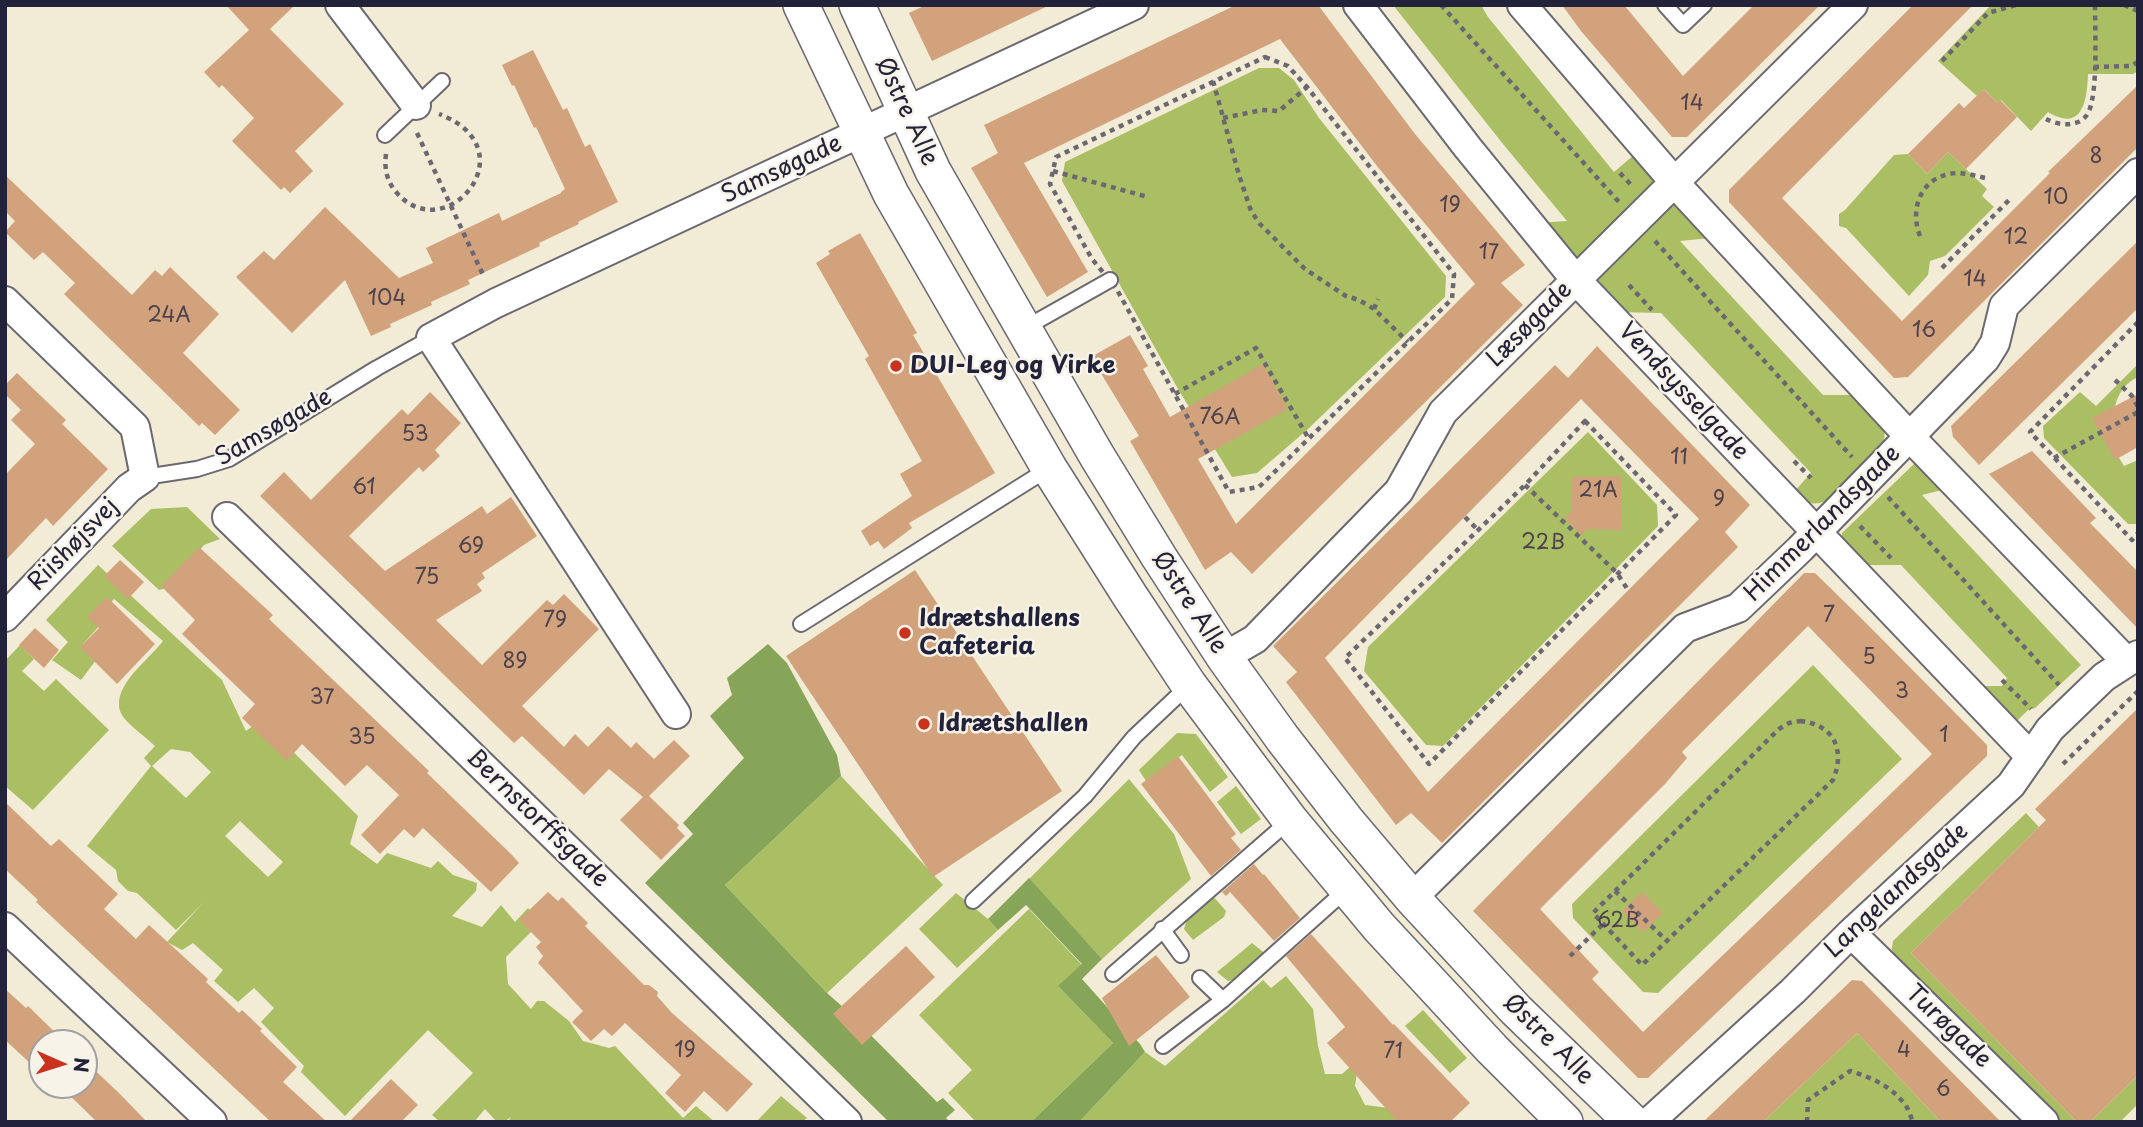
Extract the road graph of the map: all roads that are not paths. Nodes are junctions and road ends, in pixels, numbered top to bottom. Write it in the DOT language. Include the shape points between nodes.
graph roads {
  1 [pos="340,5"];
  2 [pos="801,5"];
  3 [pos="856,5"];
  4 [pos="1134,5"];
  5 [pos="1358,5"];
  6 [pos="1522,5"];
  7 [pos="1665,5"];
  8 [pos="1704,5"];
  9 [pos="1853,5"];
  10 [pos="442,81"];
  11 [pos="906,110"];
  12 [pos="424,117"];
  13 [pos="862,132"];
  14 [pos="386,142"];
  15 [pos="2138,173"];
  16 [pos="1675,181"];
  17 [pos="1576,279"];
  18 [pos="1110,280"];
  19 [pos="5,301"];
  20 [pos="1022,329"];
  21 [pos="431,338"];
  22 [pos="1910,437"];
  23 [pos="1049,468"];
  24 [pos="145,477"];
  25 [pos="227,517"];
  26 [pos="1816,534"];
  27 [pos="5,617"];
  28 [pos="801,624"];
  29 [pos="1224,657"];
  30 [pos="2133,658"];
  31 [pos="1189,685"];
  32 [pos="676,715"];
  33 [pos="2031,757"];
  34 [pos="1290,820"];
  35 [pos="1347,889"];
  36 [pos="1412,898"];
  37 [pos="973,901"];
  38 [pos="5,927"];
  39 [pos="1162,929"];
  40 [pos="1851,933"];
  41 [pos="1181,955"];
  42 [pos="1113,974"];
  43 [pos="1200,978"];
  44 [pos="1223,1000"];
  45 [pos="1163,1046"];
  46 [pos="212,1122"];
  47 [pos="847,1122"];
  48 [pos="1565,1122"];
  49 [pos="1632,1122"];
  50 [pos="1649,1122"];
  51 [pos="2044,1122"];
  1 -- 12 [label="street"];
  2 -- 13 [label="street, Østre Alle"];
  3 -- 11 [label="street, Østre Alle"];
  4 -- 11 [label="street, Samsøgade"];
  5 -- 17 [label="street, Vendsysselgade"];
  6 -- 16 [label="street"];
  7 -- 8 [label="lane" via="1683,25"];
  9 -- 16 [label="street, Læsøgade"];
  10 -- 12 [label="lane"];
  11 -- 13 [label="street, Samsøgade"];
  11 -- 20 [label="street, Østre Alle" via="933,171"];
  12 -- 14 [label="lane"];
  13 -- 21 [label="street, Samsøgade" via="496,303"];
  13 -- 23 [label="street, Østre Alle" via="891,194"];
  15 -- 22 [label="street, Himmerlandsgade" via="2004,306 1995,343 1985,359"];
  16 -- 17 [label="street, Læsøgade"];
  16 -- 22 [label="street"];
  17 -- 26 [label="street, Vendsysselgade"];
  17 -- 29 [label="street, Læsøgade" via="1443,412 1399,491 1255,639"];
  18 -- 20 [label="lane"];
  19 -- 24 [label="street" via="135,427"];
  20 -- 29 [label="street, Østre Alle"];
  21 -- 24 [label="lane, Samsøgade" via="229,459"];
  21 -- 32 [label="street"];
  22 -- 26 [label="street, Himmerlandsgade"];
  22 -- 30 [label="street"];
  23 -- 28 [label="lane"];
  23 -- 31 [label="street, Østre Alle"];
  24 -- 27 [label="street, Riishøjsvej" via="129,488"];
  25 -- 47 [label="street, Bernstorffsgade"];
  26 -- 33 [label="street, Vendsysselgade"];
  26 -- 36 [label="street, Himmerlandsgade" via="1738,608 1685,628"];
  29 -- 36 [label="street, Østre Alle" via="1330,800"];
  30 -- 33 [label="street, Langelandsgade" via="2104,677 2059,721"];
  31 -- 34 [label="street, Østre Alle"];
  31 -- 37 [label="lane" via="1134,737 1085,796"];
  33 -- 40 [label="street, Langelandsgade" via="2011,785"];
  34 -- 35 [label="street, Østre Alle"];
  34 -- 39 [label="lane"];
  35 -- 44 [label="lane"];
  35 -- 48 [label="street, Østre Alle"];
  36 -- 49 [label="street, Østre Alle" via="1516,1010"];
  38 -- 46 [label="street"];
  39 -- 41 [label="lane"];
  39 -- 42 [label="lane"];
  40 -- 50 [label="street, Langelandsgade"];
  40 -- 51 [label="street, Turøgade"];
  43 -- 44 [label="lane"];
  44 -- 45 [label="lane"];
}
